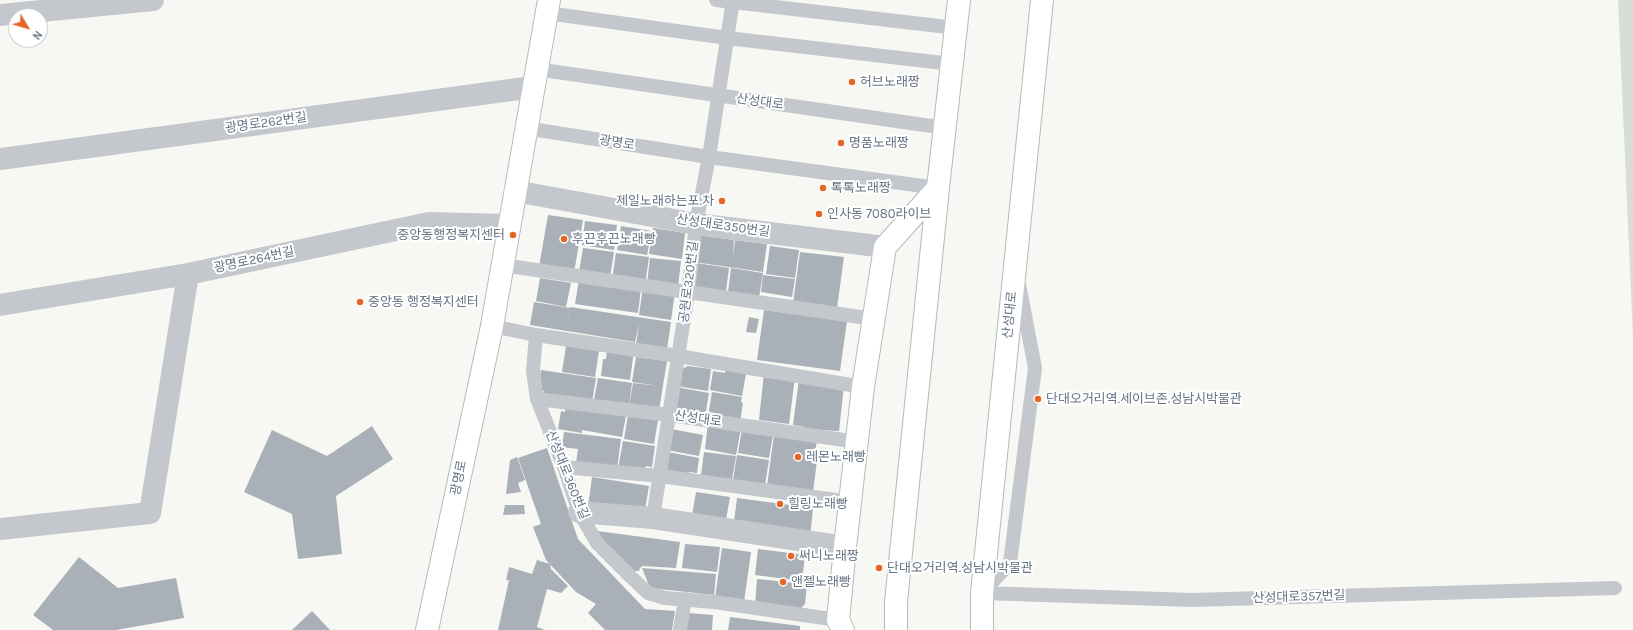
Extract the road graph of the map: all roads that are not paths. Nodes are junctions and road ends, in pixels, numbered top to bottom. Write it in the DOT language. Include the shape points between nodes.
graph roads {
  1 [pos="153,0"];
  2 [pos="716,0"];
  3 [pos="959,0"];
  4 [pos="1042,0"];
  5 [pos="733,1"];
  6 [pos="56,5"];
  7 [pos="548,6"];
  8 [pos="0,15"];
  9 [pos="956,28"];
  10 [pos="728,38"];
  11 [pos="952,64"];
  12 [pos="534,78"];
  13 [pos="718,96"];
  14 [pos="526,128"];
  15 [pos="945,128"];
  16 [pos="709,157"];
  17 [pos="0,159"];
  18 [pos="938,188"];
  19 [pos="515,191"];
  20 [pos="696,224"];
  21 [pos="509,225"];
  22 [pos="885,247"];
  23 [pos="1015,263"];
  24 [pos="502,265"];
  25 [pos="188,274"];
  26 [pos="688,293"];
  27 [pos="0,305"];
  28 [pos="874,319"];
  29 [pos="492,326"];
  30 [pos="536,335"];
  31 [pos="678,356"];
  32 [pos="864,387"];
  33 [pos="537,399"];
  34 [pos="670,415"];
  35 [pos="858,442"];
  36 [pos="564,466"];
  37 [pos="660,476"];
  38 [pos="851,502"];
  39 [pos="579,512"];
  40 [pos="654,518"];
  41 [pos="0,528"];
  42 [pos="845,547"];
  43 [pos="1616,588"];
  44 [pos="982,593"];
  45 [pos="685,599"];
  46 [pos="841,625"];
  47 [pos="427,630"];
  48 [pos="680,630"];
  49 [pos="896,630"];
  50 [pos="982,630"];
  1 -- 6 [label="street"];
  2 -- 5 [label="lane"];
  3 -- 9 [label="main road"];
  4 -- 23 [label="main road, 산성대로"];
  5 -- 9 [label="lane"];
  5 -- 10 [label="lane, 공원로320번길"];
  6 -- 8 [label="street"];
  7 -- 10 [label="lane, 광명로"];
  7 -- 12 [label="main road, 광명로"];
  9 -- 11 [label="main road"];
  10 -- 11 [label="lane"];
  10 -- 13 [label="lane, 공원로320번길"];
  11 -- 15 [label="main road"];
  12 -- 13 [label="lane"];
  12 -- 14 [label="main road, 광명로"];
  12 -- 17 [label="street, 광명로262번길"];
  13 -- 15 [label="lane, 산성대로"];
  13 -- 16 [label="lane, 공원로320번길"];
  14 -- 16 [label="lane, 광명로"];
  14 -- 19 [label="main road, 광명로"];
  15 -- 18 [label="main road"];
  16 -- 18 [label="lane"];
  16 -- 20 [label="lane, 공원로320번길"];
  18 -- 22 [label="main road"];
  18 -- 49 [label="main road" via="896,602"];
  19 -- 20 [label="street, 산성대로350번길"];
  19 -- 21 [label="main road, 광명로"];
  20 -- 22 [label="street, 산성대로350번길"];
  20 -- 26 [label="lane, 공원로320번길"];
  21 -- 24 [label="main road, 광명로"];
  21 -- 25 [label="street, 광명로264번길" via="429,223"];
  22 -- 28 [label="main road"];
  23 -- 44 [label="main road, 산성대로"];
  23 -- 44 [label="lane" via="1035,368 1010,563"];
  24 -- 26 [label="lane"];
  24 -- 29 [label="main road, 광명로"];
  25 -- 27 [label="street, 광명로264번길"];
  25 -- 41 [label="street" via="150,513"];
  26 -- 28 [label="lane"];
  26 -- 31 [label="lane, 공원로320번길"];
  28 -- 32 [label="main road"];
  29 -- 30 [label="lane"];
  29 -- 47 [label="main road, 광명로"];
  30 -- 31 [label="lane"];
  30 -- 33 [label="lane, 산성대로360번길" via="533,371"];
  31 -- 32 [label="lane"];
  31 -- 34 [label="lane, 공원로320번길"];
  32 -- 35 [label="main road"];
  33 -- 34 [label="lane, 산성대로"];
  33 -- 36 [label="lane, 산성대로360번길"];
  34 -- 35 [label="lane, 산성대로"];
  34 -- 37 [label="lane, 공원로320번길"];
  35 -- 38 [label="main road"];
  36 -- 37 [label="lane"];
  36 -- 39 [label="lane, 산성대로360번길"];
  37 -- 38 [label="lane"];
  37 -- 40 [label="lane, 공원로320번길"];
  38 -- 42 [label="main road"];
  39 -- 40 [label="street"];
  39 -- 45 [label="lane, 산성대로360번길" via="597,543 648,593 665,598"];
  40 -- 42 [label="street"];
  42 -- 46 [label="main road"];
  43 -- 44 [label="lane, 산성대로357번길" via="1192,600"];
  44 -- 50 [label="main road, 산성대로"];
  45 -- 46 [label="lane, 산성대로360번길"];
  45 -- 48 [label="lane"];
}
